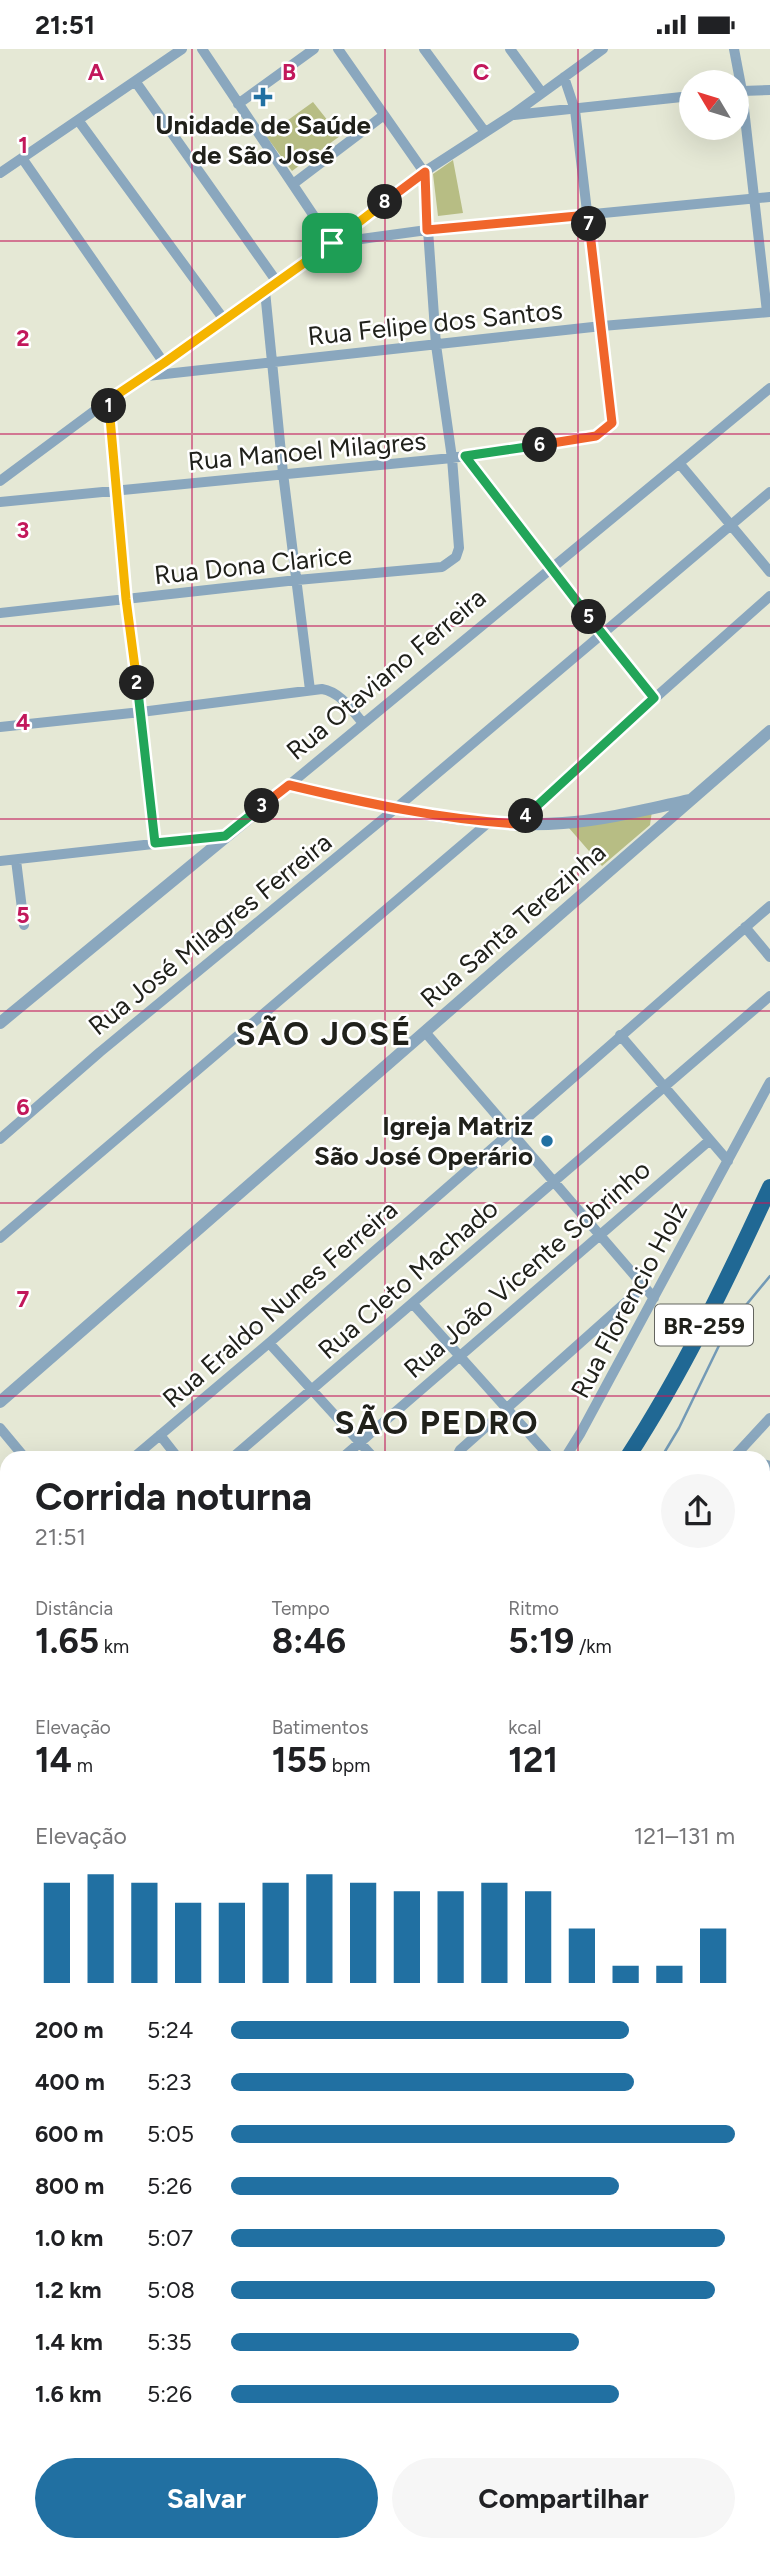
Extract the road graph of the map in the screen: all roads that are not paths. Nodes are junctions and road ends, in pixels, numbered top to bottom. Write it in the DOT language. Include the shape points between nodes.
graph roads {
  1 [pos="182,49"];
  2 [pos="202,49"];
  3 [pos="314,49"];
  4 [pos="338,49"];
  5 [pos="424,49"];
  6 [pos="510,49"];
  7 [pos="734,49"];
  8 [pos="596,51"];
  9 [pos="736,70"];
  10 [pos="564,77"];
  11 [pos="135,81"];
  12 [pos="770,90"];
  13 [pos="749,91"];
  14 [pos="542,93"];
  15 [pos="679,97"];
  16 [pos="238,104"];
  17 [pos="575,110"];
  18 [pos="384,115"];
  19 [pos="512,115"];
  20 [pos="78,120"];
  21 [pos="485,132"];
  22 [pos="746,140"];
  23 [pos="22,157"];
  24 [pos="425,172"];
  25 [pos="0,173"];
  26 [pos="293,184"];
  27 [pos="770,197"];
  28 [pos="754,199"];
  29 [pos="588,215"];
  30 [pos="427,230"];
  31 [pos="332,243"];
  32 [pos="276,282"];
  33 [pos="265,291"];
  34 [pos="768,312"];
  35 [pos="225,321"];
  36 [pos="602,326"];
  37 [pos="436,345"];
  38 [pos="272,362"];
  39 [pos="164,363"];
  40 [pos="146,376"];
  41 [pos="770,388"];
  42 [pos="109,400"];
  43 [pos="465,456"];
  44 [pos="453,458"];
  45 [pos="679,463"];
  46 [pos="283,473"];
  47 [pos="0,481"];
  48 [pos="115,490"];
  49 [pos="770,492"];
  50 [pos="0,502"];
  51 [pos="731,525"];
  52 [pos="550,569"];
  53 [pos="770,572"];
  54 [pos="297,580"];
  55 [pos="770,596"];
  56 [pos="126,599"];
  57 [pos="0,613"];
  58 [pos="601,633"];
  59 [pos="310,690"];
  60 [pos="654,698"];
  61 [pos="141,712"];
  62 [pos="362,722"];
  63 [pos="0,727"];
  64 [pos="770,731"];
  65 [pos="289,785"];
  66 [pos="690,800"];
  67 [pos="657,807"];
  68 [pos="396,809"];
  69 [pos="489,822"];
  70 [pos="517,824"];
  71 [pos="661,826"];
  72 [pos="225,836"];
  73 [pos="155,843"];
  74 [pos="16,860"];
  75 [pos="0,861"];
  76 [pos="770,906"];
  77 [pos="24,925"];
  78 [pos="745,927"];
  79 [pos="770,957"];
  80 [pos="770,996"];
  81 [pos="0,1023"];
  82 [pos="425,1032"];
  83 [pos="620,1035"];
  84 [pos="770,1082"];
  85 [pos="664,1087"];
  86 [pos="511,1130"];
  87 [pos="0,1139"];
  88 [pos="710,1140"];
  89 [pos="728,1161"];
  90 [pos="553,1181"];
  91 [pos="770,1187"];
  92 [pos="599,1234"];
  93 [pos="0,1238"];
  94 [pos="644,1286"];
  95 [pos="654,1298"];
  96 [pos="413,1304"];
  97 [pos="270,1343"];
  98 [pos="459,1355"];
  99 [pos="312,1389"];
  100 [pos="0,1402"];
  101 [pos="506,1408"];
  102 [pos="770,1418"];
  103 [pos="0,1428"];
  104 [pos="160,1435"];
  105 [pos="360,1441"];
  106 [pos="19,1451"];
  107 [pos="141,1451"];
  108 [pos="173,1451"];
  109 [pos="240,1451"];
  110 [pos="349,1451"];
  111 [pos="368,1451"];
  112 [pos="460,1451"];
  113 [pos="545,1451"];
  114 [pos="569,1451"];
  115 [pos="632,1451"];
  116 [pos="743,1451"];
  1 -- 11 [label="street"];
  2 -- 16 [label="street"];
  3 -- 16 [label="street"];
  4 -- 18 [label="street"];
  5 -- 21 [label="street"];
  6 -- 14 [label="street"];
  7 -- 9 [label="street"];
  8 -- 10 [label="street"];
  10 -- 14 [label="street"];
  10 -- 17 [label="street"];
  11 -- 20 [label="street"];
  11 -- 32 [label="street"];
  12 -- 13 [label="street"];
  14 -- 19 [label="street"];
  15 -- 17 [label="street"];
  16 -- 26 [label="street"];
  17 -- 19 [label="street"];
  17 -- 29 [label="street"];
  18 -- 24 [label="street"];
  18 -- 26 [label="street"];
  19 -- 21 [label="street"];
  20 -- 23 [label="street"];
  20 -- 35 [label="street"];
  21 -- 24 [label="street"];
  22 -- 28 [label="street"];
  23 -- 25 [label="street"];
  23 -- 39 [label="street"];
  24 -- 30 [label="street"];
  24 -- 31 [label="street"];
  26 -- 31 [label="street"];
  27 -- 28 [label="street"];
  28 -- 29 [label="street"];
  28 -- 34 [label="street"];
  29 -- 30 [label="street"];
  29 -- 36 [label="street"];
  30 -- 31 [label="street"];
  30 -- 37 [label="street"];
  31 -- 32 [label="street"];
  32 -- 33 [label="street"];
  33 -- 35 [label="street"];
  33 -- 38 [label="street"];
  34 -- 36 [label="street, Rua Felipe dos Santos"];
  35 -- 39 [label="street"];
  36 -- 37 [label="street, Rua Felipe dos Santos"];
  36 -- 43 [label="street, Rua Manoel Milagres" via="612,423 596,436"];
  37 -- 38 [label="street, Rua Felipe dos Santos"];
  37 -- 44 [label="street"];
  38 -- 40 [label="street, Rua Felipe dos Santos"];
  38 -- 46 [label="street"];
  39 -- 40 [label="street"];
  40 -- 42 [label="street"];
  41 -- 45 [label="street, Rua Otaviano Ferreira"];
  42 -- 47 [label="street"];
  42 -- 48 [label="street"];
  43 -- 44 [label="street, Rua Manoel Milagres"];
  43 -- 52 [label="street"];
  44 -- 46 [label="street, Rua Manoel Milagres"];
  44 -- 54 [label="street, Rua Dona Clarice" via="456,557 442,567"];
  45 -- 51 [label="street"];
  45 -- 52 [label="street, Rua Otaviano Ferreira"];
  46 -- 48 [label="street, Rua Manoel Milagres"];
  46 -- 54 [label="street"];
  48 -- 50 [label="street, Rua Manoel Milagres"];
  48 -- 56 [label="street"];
  49 -- 51 [label="street, Rua José Milagres Ferreira"];
  51 -- 53 [label="street"];
  51 -- 58 [label="street, Rua José Milagres Ferreira"];
  52 -- 58 [label="street"];
  52 -- 62 [label="street, Rua Otaviano Ferreira"];
  54 -- 56 [label="street, Rua Dona Clarice"];
  54 -- 59 [label="street"];
  55 -- 60 [label="street"];
  56 -- 57 [label="street, Rua Dona Clarice"];
  56 -- 61 [label="street"];
  58 -- 60 [label="street"];
  58 -- 68 [label="street, Rua José Milagres Ferreira"];
  59 -- 61 [label="street"];
  59 -- 62 [label="street" via="332,690"];
  60 -- 70 [label="street"];
  61 -- 63 [label="street"];
  61 -- 73 [label="street"];
  62 -- 65 [label="street, Rua Otaviano Ferreira"];
  64 -- 66 [label="street, Rua Santa Terezinha"];
  65 -- 68 [label="street"];
  65 -- 72 [label="street, Rua Otaviano Ferreira"];
  66 -- 67 [label="street"];
  66 -- 71 [label="street, Rua Santa Terezinha"];
  67 -- 70 [label="street" via="564,823"];
  67 -- 71 [label="street"];
  68 -- 69 [label="street"];
  68 -- 87 [label="street, Rua José Milagres Ferreira"];
  69 -- 70 [label="street"];
  69 -- 93 [label="street"];
  71 -- 82 [label="street, Rua Santa Terezinha"];
  72 -- 73 [label="street"];
  72 -- 81 [label="street, Rua Otaviano Ferreira"];
  73 -- 74 [label="street"];
  74 -- 75 [label="street"];
  74 -- 77 [label="street"];
  76 -- 78 [label="street, Rua Eraldo Nunes Ferreira"];
  78 -- 79 [label="street"];
  78 -- 83 [label="street, Rua Eraldo Nunes Ferreira"];
  80 -- 85 [label="street, Rua Cleto Machado"];
  82 -- 86 [label="street"];
  82 -- 100 [label="street, Rua Santa Terezinha"];
  83 -- 85 [label="street"];
  83 -- 86 [label="street, Rua Eraldo Nunes Ferreira"];
  84 -- 89 [label="street, Rua Florencio Holz"];
  85 -- 88 [label="street"];
  85 -- 90 [label="street, Rua Cleto Machado"];
  86 -- 90 [label="street"];
  86 -- 97 [label="street, Rua Eraldo Nunes Ferreira"];
  88 -- 89 [label="street"];
  88 -- 92 [label="street, Rua João Vicente Sobrinho"];
  89 -- 95 [label="street, Rua Florencio Holz"];
  90 -- 92 [label="street"];
  90 -- 96 [label="street, Rua Cleto Machado"];
  91 -- 115 [label="highway, BR-259" via="702,1329"];
  92 -- 94 [label="street"];
  92 -- 98 [label="street, Rua João Vicente Sobrinho"];
  94 -- 95 [label="street"];
  94 -- 101 [label="street"];
  95 -- 114 [label="street, Rua Florencio Holz"];
  96 -- 98 [label="street"];
  96 -- 99 [label="street, Rua Cleto Machado"];
  97 -- 99 [label="street"];
  97 -- 104 [label="street, Rua Eraldo Nunes Ferreira"];
  98 -- 101 [label="street"];
  98 -- 105 [label="street, Rua João Vicente Sobrinho"];
  99 -- 105 [label="street"];
  99 -- 109 [label="street, Rua Cleto Machado"];
  101 -- 112 [label="street"];
  101 -- 113 [label="street"];
  102 -- 116 [label="street"];
  103 -- 106 [label="street"];
  104 -- 107 [label="street, Rua Eraldo Nunes Ferreira"];
  104 -- 108 [label="street"];
  105 -- 110 [label="street, Rua João Vicente Sobrinho"];
  105 -- 111 [label="street"];
}
